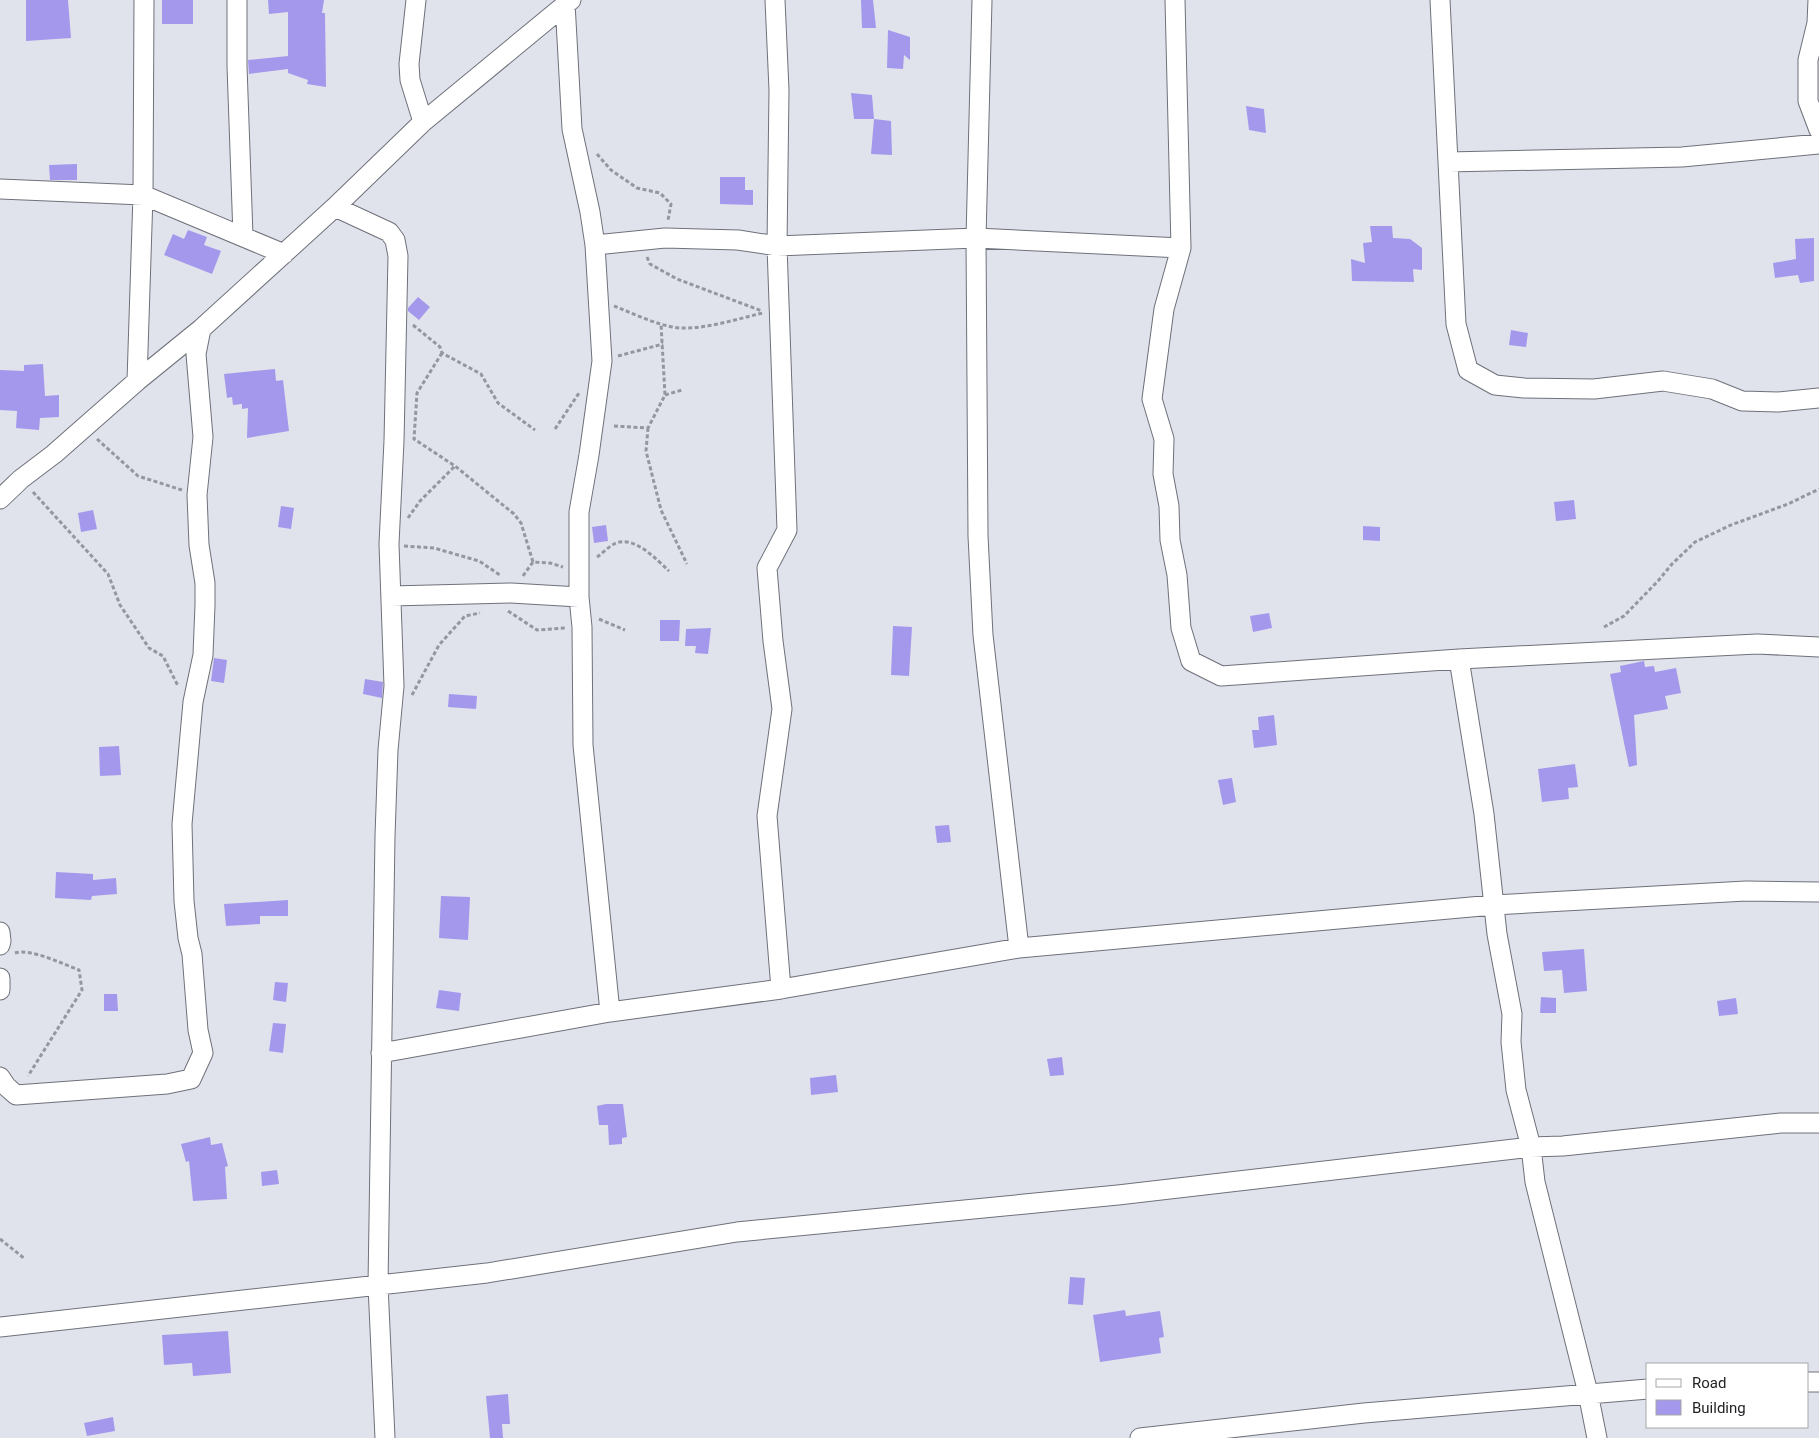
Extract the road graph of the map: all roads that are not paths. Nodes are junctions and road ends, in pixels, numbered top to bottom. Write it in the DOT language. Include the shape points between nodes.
graph roads {
  1 [pos="144,0"];
  2 [pos="238,0"];
  3 [pos="416,0"];
  4 [pos="775,0"];
  5 [pos="982,0"];
  6 [pos="1176,0"];
  7 [pos="1440,0"];
  8 [pos="1818,0"];
  9 [pos="568,2"];
  10 [pos="423,122"];
  11 [pos="1819,130"];
  12 [pos="1819,144"];
  13 [pos="1448,162"];
  14 [pos="0,189"];
  15 [pos="143,195"];
  16 [pos="335,207"];
  17 [pos="243,236"];
  18 [pos="976,238"];
  19 [pos="595,245"];
  20 [pos="777,246"];
  21 [pos="1181,248"];
  22 [pos="284,254"];
  23 [pos="201,329"];
  24 [pos="137,382"];
  25 [pos="1819,398"];
  26 [pos="0,499"];
  27 [pos="390,596"];
  28 [pos="579,597"];
  29 [pos="1819,647"];
  30 [pos="1459,659"];
  31 [pos="1819,892"];
  32 [pos="1493,905"];
  33 [pos="0,932"];
  34 [pos="1019,948"];
  35 [pos="4,950"];
  36 [pos="0,978"];
  37 [pos="781,989"];
  38 [pos="0,990"];
  39 [pos="610,1012"];
  40 [pos="381,1053"];
  41 [pos="0,1077"];
  42 [pos="1819,1123"];
  43 [pos="1531,1146"];
  44 [pos="378,1285"];
  45 [pos="0,1327"];
  46 [pos="1646,1389"];
  47 [pos="1588,1393"];
  48 [pos="385,1438"];
  49 [pos="1140,1438"];
  50 [pos="1597,1438"];
  1 -- 15 [label="street"];
  2 -- 17 [label="street"];
  3 -- 10 [label="street" via="410,80"];
  4 -- 20 [label="street" via="779,90"];
  5 -- 18 [label="street"];
  6 -- 21 [label="street"];
  7 -- 13 [label="street"];
  8 -- 11 [label="street" via="1817,23 1808,60 1808,101"];
  9 -- 10 [label="street"];
  9 -- 19 [label="street" via="572,129"];
  10 -- 16 [label="street"];
  12 -- 13 [label="street" via="1682,157"];
  13 -- 25 [label="street" via="1456,324 1468,370 1496,385 1524,388 1594,389 1663,382 1712,389 1742,401"];
  14 -- 15 [label="street"];
  15 -- 17 [label="street"];
  15 -- 24 [label="street"];
  16 -- 22 [label="street"];
  16 -- 27 [label="street" via="389,232 395,240 398,256"];
  17 -- 22 [label="street"];
  18 -- 20 [label="street"];
  18 -- 21 [label="street"];
  18 -- 34 [label="street" via="978,536 983,625"];
  19 -- 20 [label="street" via="665,238 738,240"];
  19 -- 28 [label="street" via="602,360 579,512"];
  20 -- 37 [label="street" via="787,530 767,568 782,709 767,816"];
  21 -- 30 [label="street" via="1164,309 1152,399 1164,440 1163,474 1169,506 1170,540 1177,575 1181,628 1191,661 1221,676"];
  22 -- 23 [label="street"];
  23 -- 24 [label="street"];
  23 -- 41 [label="street" via="196,354 203,437 197,495 205,606 182,824 184,901 203,1053 191,1079 166,1084 16,1095"];
  24 -- 26 [label="street"];
  27 -- 28 [label="street" via="511,592"];
  27 -- 40 [label="street" via="394,686 388,750"];
  28 -- 39 [label="street" via="591,623 583,745"];
  29 -- 30 [label="street" via="1757,644"];
  30 -- 32 [label="street" via="1484,814"];
  31 -- 32 [label="street" via="1746,891"];
  32 -- 34 [label="street"];
  32 -- 43 [label="street" via="1512,1014 1516,1090"];
  33 -- 35 [label="street"];
  34 -- 37 [label="street"];
  36 -- 38 [label="street"];
  37 -- 39 [label="street"];
  39 -- 40 [label="street"];
  40 -- 44 [label="street"];
  42 -- 43 [label="street" via="1781,1123 1563,1146"];
  43 -- 44 [label="street" via="1118,1195 737,1232 487,1273"];
  43 -- 47 [label="street" via="1535,1182"];
  44 -- 45 [label="street"];
  44 -- 48 [label="street"];
  46 -- 47 [label="street"];
  47 -- 49 [label="street"];
  47 -- 50 [label="street"];
}
